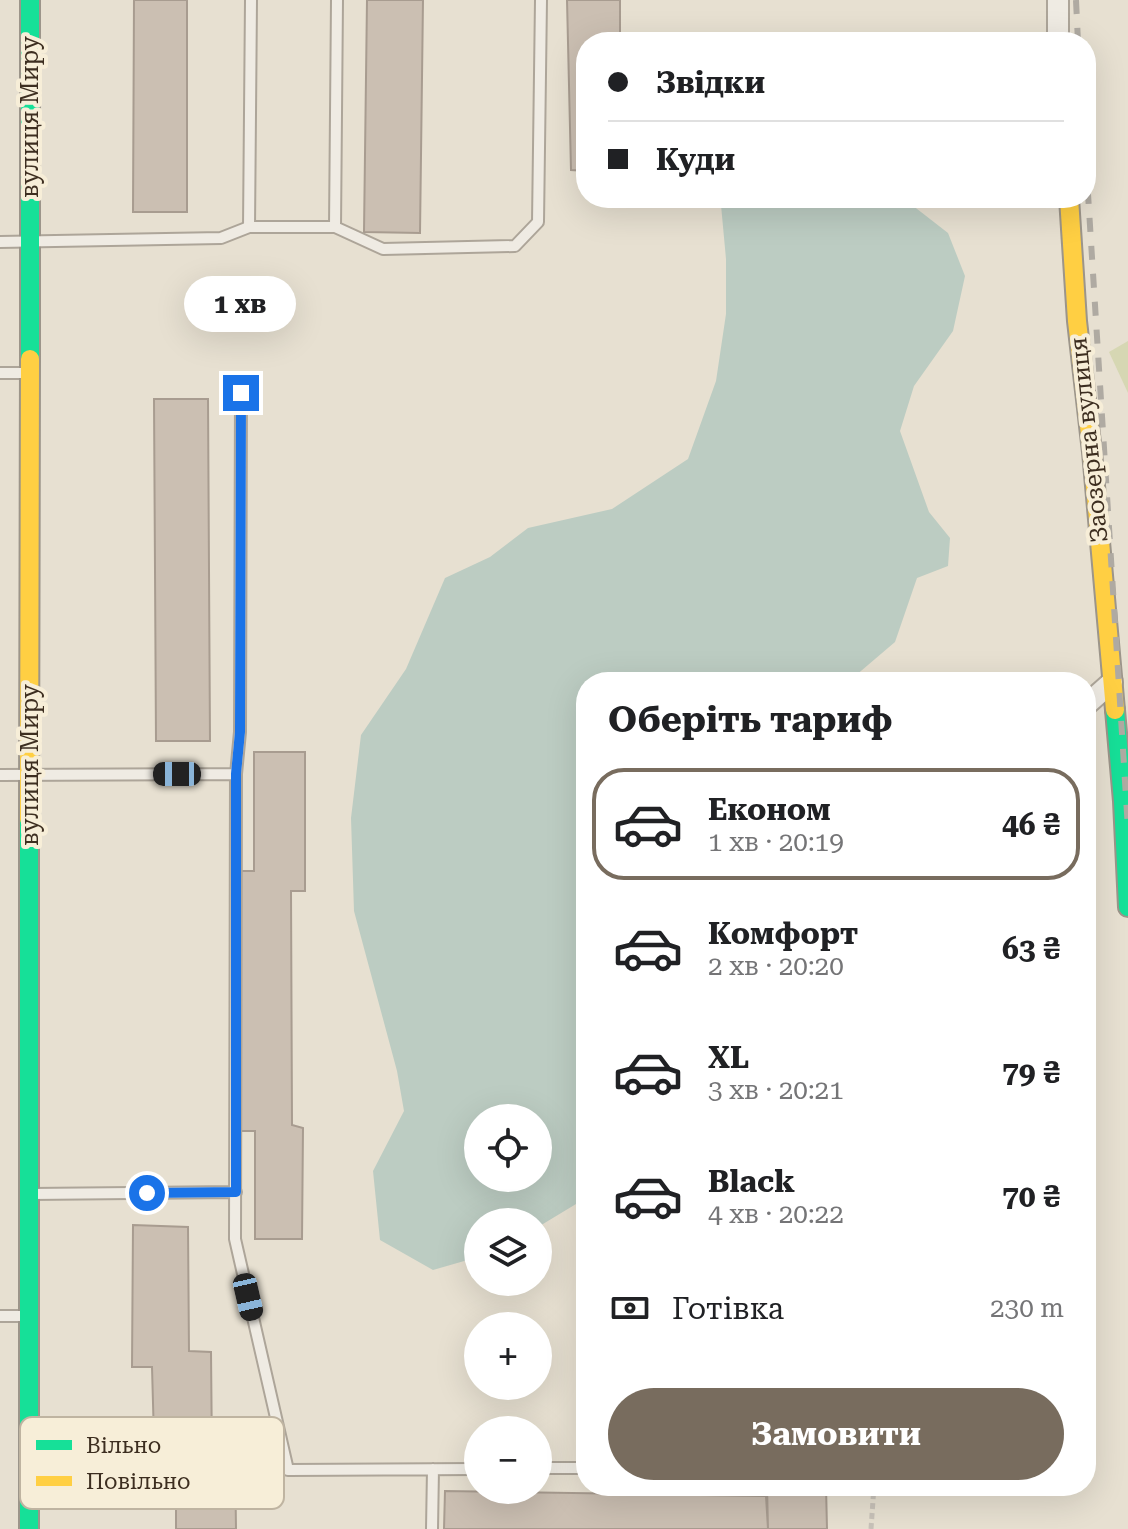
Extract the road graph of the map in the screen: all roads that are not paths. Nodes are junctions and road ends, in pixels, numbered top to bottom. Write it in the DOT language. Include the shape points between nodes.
graph roads {
  1 [pos="30,0"];
  2 [pos="251,0"];
  3 [pos="337,0"];
  4 [pos="541,0"];
  5 [pos="1058,0"];
  6 [pos="1058,32"];
  7 [pos="1070,208"];
  8 [pos="249,227"];
  9 [pos="335,227"];
  10 [pos="30,241"];
  11 [pos="0,242"];
  12 [pos="0,373"];
  13 [pos="30,373"];
  14 [pos="241,393"];
  15 [pos="1112,682"];
  16 [pos="1096,696"];
  17 [pos="236,774"];
  18 [pos="0,775"];
  19 [pos="30,775"];
  20 [pos="1128,907"];
  21 [pos="236,1192"];
  22 [pos="29,1194"];
  23 [pos="0,1316"];
  24 [pos="29,1317"];
  25 [pos="29,1417"];
  26 [pos="276,1417"];
  27 [pos="284,1453"];
  28 [pos="552,1468"];
  29 [pos="576,1468"];
  30 [pos="433,1469"];
  31 [pos="464,1469"];
  32 [pos="432,1529"];
  1 -- 10 [label="street, вулиця Миру"];
  2 -- 8 [label="lane"];
  3 -- 9 [label="lane"];
  4 -- 9 [label="lane" via="538,222 515,246 383,249"];
  5 -- 6 [label="street"];
  7 -- 15 [label="street, Заозерна вулиця"];
  8 -- 9 [label="lane"];
  8 -- 10 [label="lane" via="221,238"];
  10 -- 11 [label="lane"];
  10 -- 13 [label="street, вулиця Миру"];
  12 -- 13 [label="lane"];
  13 -- 19 [label="street, вулиця Миру"];
  14 -- 17 [label="lane"];
  15 -- 16 [label="street"];
  15 -- 20 [label="street, Заозерна вулиця"];
  17 -- 19 [label="lane"];
  17 -- 21 [label="lane"];
  18 -- 19 [label="lane"];
  19 -- 22 [label="street, вулиця Миру"];
  21 -- 22 [label="lane"];
  21 -- 26 [label="lane" via="235,1239"];
  22 -- 24 [label="street, вулиця Миру"];
  23 -- 24 [label="lane"];
  24 -- 25 [label="street, вулиця Миру"];
  27 -- 30 [label="lane" via="288,1470"];
  28 -- 29 [label="lane"];
  30 -- 31 [label="lane"];
  30 -- 32 [label="lane"];
}
